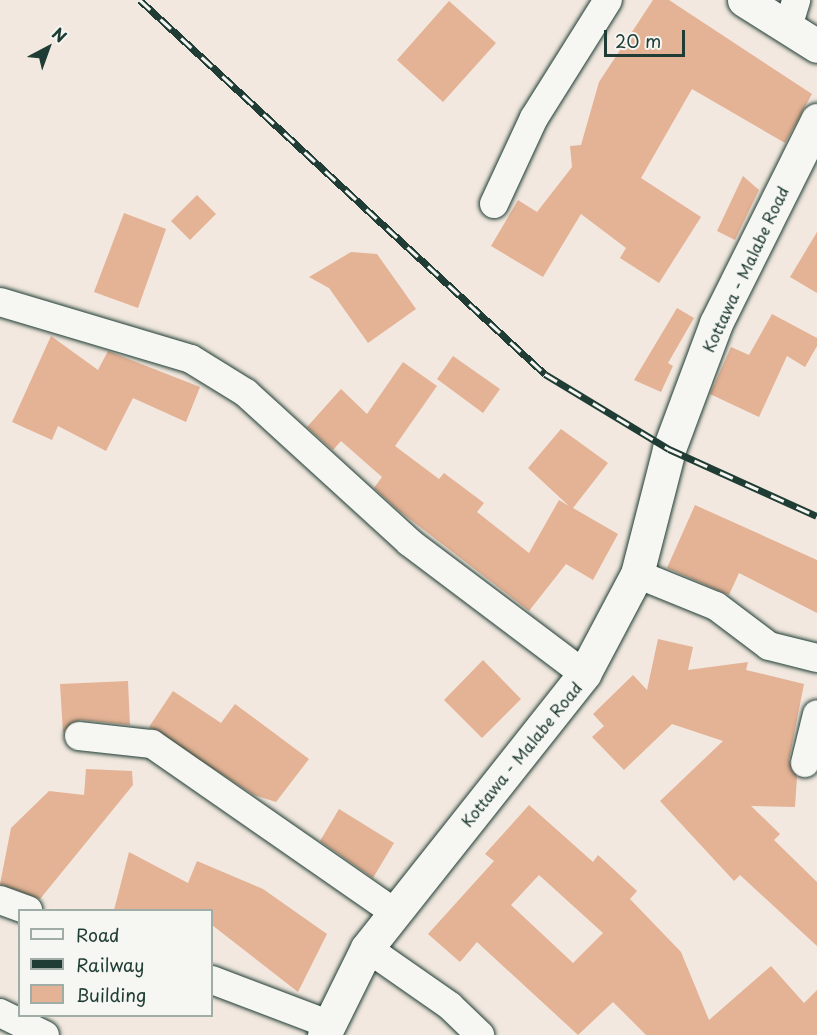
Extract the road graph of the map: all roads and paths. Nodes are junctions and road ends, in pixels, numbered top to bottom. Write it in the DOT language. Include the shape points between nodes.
graph roads {
  1 [pos="608,0"];
  2 [pos="744,0"];
  3 [pos="792,13"];
  4 [pos="817,46"];
  5 [pos="817,120"];
  6 [pos="494,204"];
  7 [pos="0,302"];
  8 [pos="637,574"];
  9 [pos="817,658"];
  10 [pos="584,674"];
  11 [pos="817,714"];
  12 [pos="79,736"];
  13 [pos="806,763"];
  14 [pos="0,900"];
  15 [pos="25,909"];
  16 [pos="394,912"];
  17 [pos="367,948"];
  18 [pos="213,980"];
  19 [pos="0,1013"];
  20 [pos="326,1029"];
  21 [pos="45,1035"];
  22 [pos="480,1035"];
  1 -- 6 [label="street" via="534,118"];
  2 -- 3 [label="street"];
  3 -- 4 [label="street"];
  5 -- 8 [label="street, Kottawa - Malabe Road" via="716,322 669,448"];
  7 -- 10 [label="street" via="192,359 246,393 410,542"];
  8 -- 9 [label="street" via="716,606 769,646"];
  8 -- 10 [label="street, Kottawa - Malabe Road"];
  10 -- 16 [label="street, Kottawa - Malabe Road"];
  11 -- 13 [label="street"];
  12 -- 16 [label="street" via="152,744"];
  14 -- 15 [label="street"];
  16 -- 17 [label="street, Kottawa - Malabe Road"];
  17 -- 20 [label="street, Kottawa - Malabe Road"];
  17 -- 22 [label="street" via="450,1006"];
  18 -- 20 [label="street"];
  19 -- 21 [label="street"];
}
